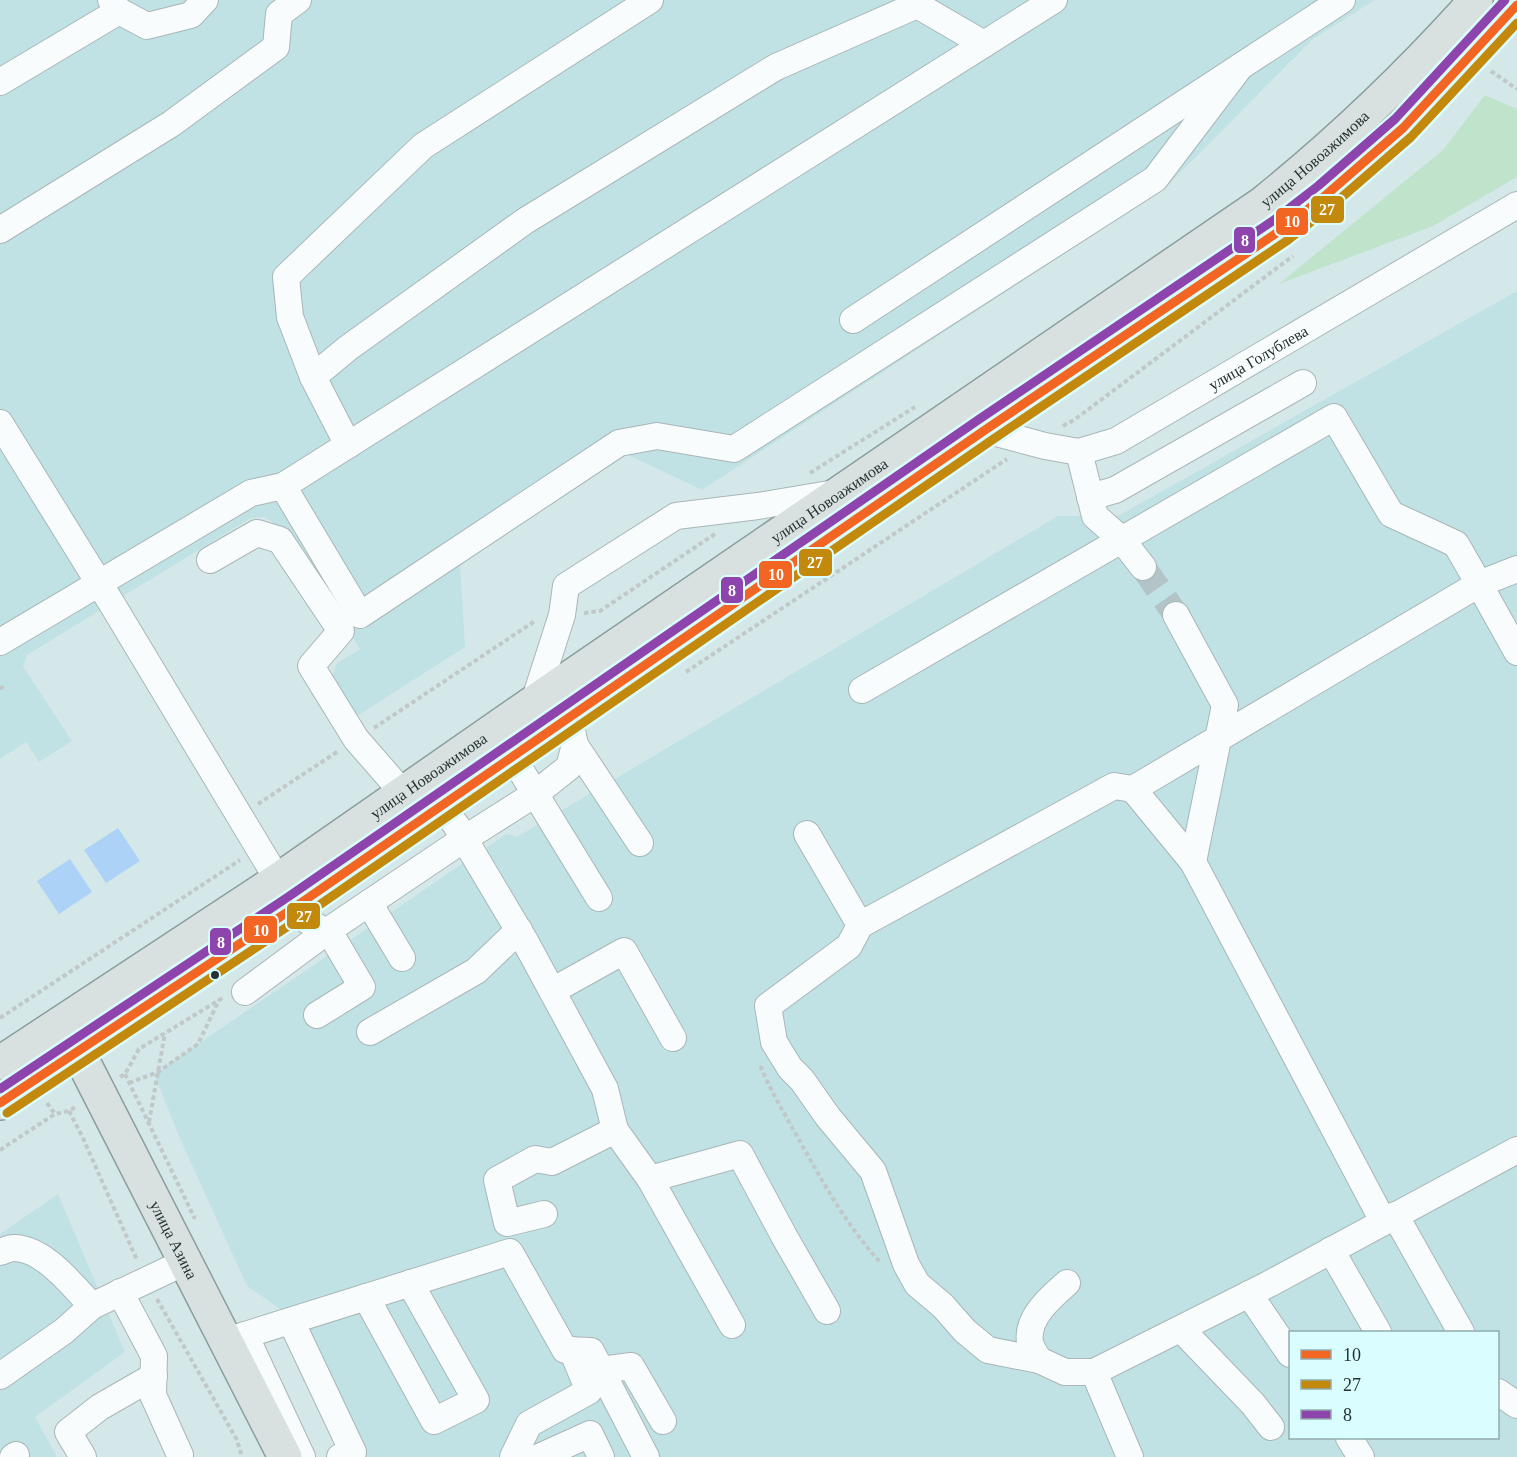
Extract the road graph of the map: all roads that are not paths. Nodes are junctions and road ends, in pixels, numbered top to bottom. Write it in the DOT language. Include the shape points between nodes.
graph roads {
  1 [pos="206,0"];
  2 [pos="298,0"];
  3 [pos="650,0"];
  4 [pos="1054,0"];
  5 [pos="1342,0"];
  6 [pos="1517,5"];
  7 [pos="115,6"];
  8 [pos="1467,10"];
  9 [pos="984,44"];
  10 [pos="1240,67"];
  11 [pos="0,82"];
  12 [pos="1517,205"];
  13 [pos="0,230"];
  14 [pos="853,320"];
  15 [pos="313,377"];
  16 [pos="1302,382"];
  17 [pos="0,423"];
  18 [pos="985,430"];
  19 [pos="348,445"];
  20 [pos="1079,452"];
  21 [pos="283,486"];
  22 [pos="842,492"];
  23 [pos="1090,497"];
  24 [pos="1122,540"];
  25 [pos="210,560"];
  26 [pos="1143,567"];
  27 [pos="1517,569"];
  28 [pos="99,582"];
  29 [pos="1479,584"];
  30 [pos="1176,615"];
  31 [pos="0,642"];
  32 [pos="1517,652"];
  33 [pos="862,690"];
  34 [pos="534,702"];
  35 [pos="572,731"];
  36 [pos="1218,739"];
  37 [pos="512,756"];
  38 [pos="1133,789"];
  39 [pos="403,793"];
  40 [pos="535,794"];
  41 [pos="441,805"];
  42 [pos="807,834"];
  43 [pos="464,839"];
  44 [pos="639,843"];
  45 [pos="1193,862"];
  46 [pos="278,880"];
  47 [pos="599,898"];
  48 [pos="369,903"];
  49 [pos="290,910"];
  50 [pos="861,925"];
  51 [pos="519,930"];
  52 [pos="327,931"];
  53 [pos="402,958"];
  54 [pos="552,991"];
  55 [pos="237,993"];
  56 [pos="317,1015"];
  57 [pos="63,1022"];
  58 [pos="370,1032"];
  59 [pos="673,1038"];
  60 [pos="78,1053"];
  61 [pos="0,1062"];
  62 [pos="0,1103"];
  63 [pos="615,1130"];
  64 [pos="1517,1150"];
  65 [pos="650,1179"];
  66 [pos="544,1214"];
  67 [pos="1389,1218"];
  68 [pos="1331,1250"];
  69 [pos="0,1252"];
  70 [pos="185,1262"];
  71 [pos="410,1283"];
  72 [pos="1067,1283"];
  73 [pos="120,1292"];
  74 [pos="1249,1294"];
  75 [pos="366,1297"];
  76 [pos="92,1306"];
  77 [pos="827,1311"];
  78 [pos="291,1321"];
  79 [pos="732,1325"];
  80 [pos="1181,1329"];
  81 [pos="1377,1331"];
  82 [pos="1460,1331"];
  83 [pos="235,1338"];
  84 [pos="572,1350"];
  85 [pos="1289,1353"];
  86 [pos="1039,1359"];
  87 [pos="601,1370"];
  88 [pos="1094,1372"];
  89 [pos="0,1376"];
  90 [pos="154,1376"];
  91 [pos="1499,1393"];
  92 [pos="1517,1405"];
  93 [pos="663,1421"];
  94 [pos="1271,1427"];
  95 [pos="1350,1439"];
  96 [pos="180,1455"];
  97 [pos="83,1457"];
  98 [pos="285,1457"];
  99 [pos="302,1457"];
  100 [pos="340,1457"];
  101 [pos="513,1457"];
  102 [pos="539,1457"];
  103 [pos="601,1457"];
  104 [pos="646,1457"];
  105 [pos="1130,1457"];
  106 [pos="1361,1457"];
  1 -- 7 [label="street" via="191,15 147,26"];
  2 -- 13 [label="street" via="279,14 276,47 171,124"];
  3 -- 15 [label="street" via="423,146 286,277 290,316"];
  4 -- 9 [label="street"];
  5 -- 10 [label="street"];
  6 -- 18 [label="main road, улица Новоажимова" via="1489,58 1326,195 1281,230"];
  7 -- 11 [label="street"];
  8 -- 22 [label="main road, улица Новоажимова" via="1380,102 1263,203"];
  9 -- 15 [label="street" via="917,5 776,67 525,221"];
  9 -- 19 [label="street"];
  10 -- 14 [label="street"];
  10 -- 21 [label="street" via="1155,179 734,448 657,436 620,443 360,615"];
  12 -- 20 [label="street, улица Голублева" via="1116,441"];
  15 -- 19 [label="street"];
  16 -- 23 [label="street" via="1115,490"];
  17 -- 28 [label="street"];
  18 -- 20 [label="street, улица Голублева"];
  18 -- 35 [label="main road, улица Новоажимова" via="859,518"];
  19 -- 21 [label="street"];
  20 -- 23 [label="street"];
  21 -- 28 [label="street" via="250,493"];
  22 -- 34 [label="main road, улица Новоажимова"];
  22 -- 34 [label="street" via="676,516 566,586 562,615"];
  23 -- 24 [label="street" via="1095,516"];
  24 -- 26 [label="street"];
  24 -- 29 [label="street" via="1334,417 1391,514 1456,544"];
  24 -- 33 [label="street"];
  25 -- 39 [label="street" via="256,533 280,540 341,631 310,666 356,739"];
  27 -- 29 [label="street"];
  28 -- 31 [label="street"];
  28 -- 46 [label="street"];
  29 -- 32 [label="street"];
  29 -- 36 [label="street"];
  30 -- 36 [label="street" via="1225,705"];
  34 -- 39 [label="main road, улица Новоажимова"];
  35 -- 37 [label="main road, улица Новоажимова"];
  35 -- 40 [label="street" via="569,767"];
  35 -- 44 [label="street"];
  36 -- 38 [label="street"];
  36 -- 45 [label="street"];
  37 -- 40 [label="street"];
  37 -- 41 [label="main road, улица Новоажимова"];
  38 -- 45 [label="street"];
  38 -- 50 [label="street" via="1114,786"];
  39 -- 46 [label="main road, улица Новоажимова"];
  40 -- 43 [label="street"];
  40 -- 47 [label="street"];
  41 -- 43 [label="street"];
  41 -- 49 [label="main road, улица Новоажимова"];
  42 -- 50 [label="street"];
  43 -- 48 [label="street"];
  43 -- 51 [label="street"];
  45 -- 67 [label="street"];
  46 -- 57 [label="main road, улица Новоажимова"];
  48 -- 52 [label="street"];
  48 -- 53 [label="street"];
  49 -- 52 [label="street"];
  49 -- 60 [label="main road, улица Новоажимова"];
  50 -- 86 [label="street" via="849,946 768,1006 774,1041 790,1068 873,1171 917,1284 988,1350"];
  51 -- 54 [label="street"];
  51 -- 58 [label="street" via="476,971"];
  52 -- 55 [label="street"];
  52 -- 56 [label="street" via="362,987"];
  54 -- 59 [label="street" via="624,951"];
  54 -- 63 [label="street" via="605,1089"];
  57 -- 60 [label="main road, улица Азина"];
  57 -- 61 [label="main road, улица Новоажимова"];
  60 -- 62 [label="main road, улица Новоажимова"];
  60 -- 70 [label="main road, улица Азина"];
  63 -- 65 [label="street"];
  63 -- 66 [label="street" via="552,1162 535,1159 497,1180 507,1223"];
  64 -- 67 [label="street"];
  65 -- 77 [label="street" via="740,1154"];
  65 -- 79 [label="street"];
  67 -- 68 [label="street"];
  67 -- 82 [label="street"];
  68 -- 74 [label="street"];
  68 -- 81 [label="street"];
  69 -- 76 [label="street" via="13,1247 37,1254"];
  70 -- 73 [label="street"];
  70 -- 83 [label="main road, улица Азина"];
  71 -- 75 [label="street"];
  71 -- 75 [label="street" via="476,1400 434,1421"];
  71 -- 84 [label="street" via="510,1252 565,1350"];
  72 -- 86 [label="street" via="1049,1299 1033,1322 1030,1343"];
  73 -- 76 [label="street"];
  73 -- 90 [label="street" via="154,1356"];
  74 -- 80 [label="street"];
  74 -- 85 [label="street"];
  75 -- 78 [label="street"];
  76 -- 89 [label="street"];
  78 -- 83 [label="street"];
  78 -- 100 [label="street" via="353,1452"];
  80 -- 88 [label="street"];
  80 -- 94 [label="street"];
  83 -- 98 [label="main road, улица Азина"];
  83 -- 99 [label="street"];
  84 -- 87 [label="street" via="591,1351"];
  84 -- 101 [label="street" via="589,1391 529,1424"];
  86 -- 88 [label="street" via="1065,1372"];
  87 -- 93 [label="street" via="631,1366"];
  87 -- 104 [label="street"];
  88 -- 105 [label="street"];
  90 -- 96 [label="street" via="153,1395"];
  90 -- 97 [label="street" via="100,1407 68,1432"];
  91 -- 92 [label="street"];
  95 -- 106 [label="street"];
  102 -- 103 [label="street" via="590,1434"];
}
